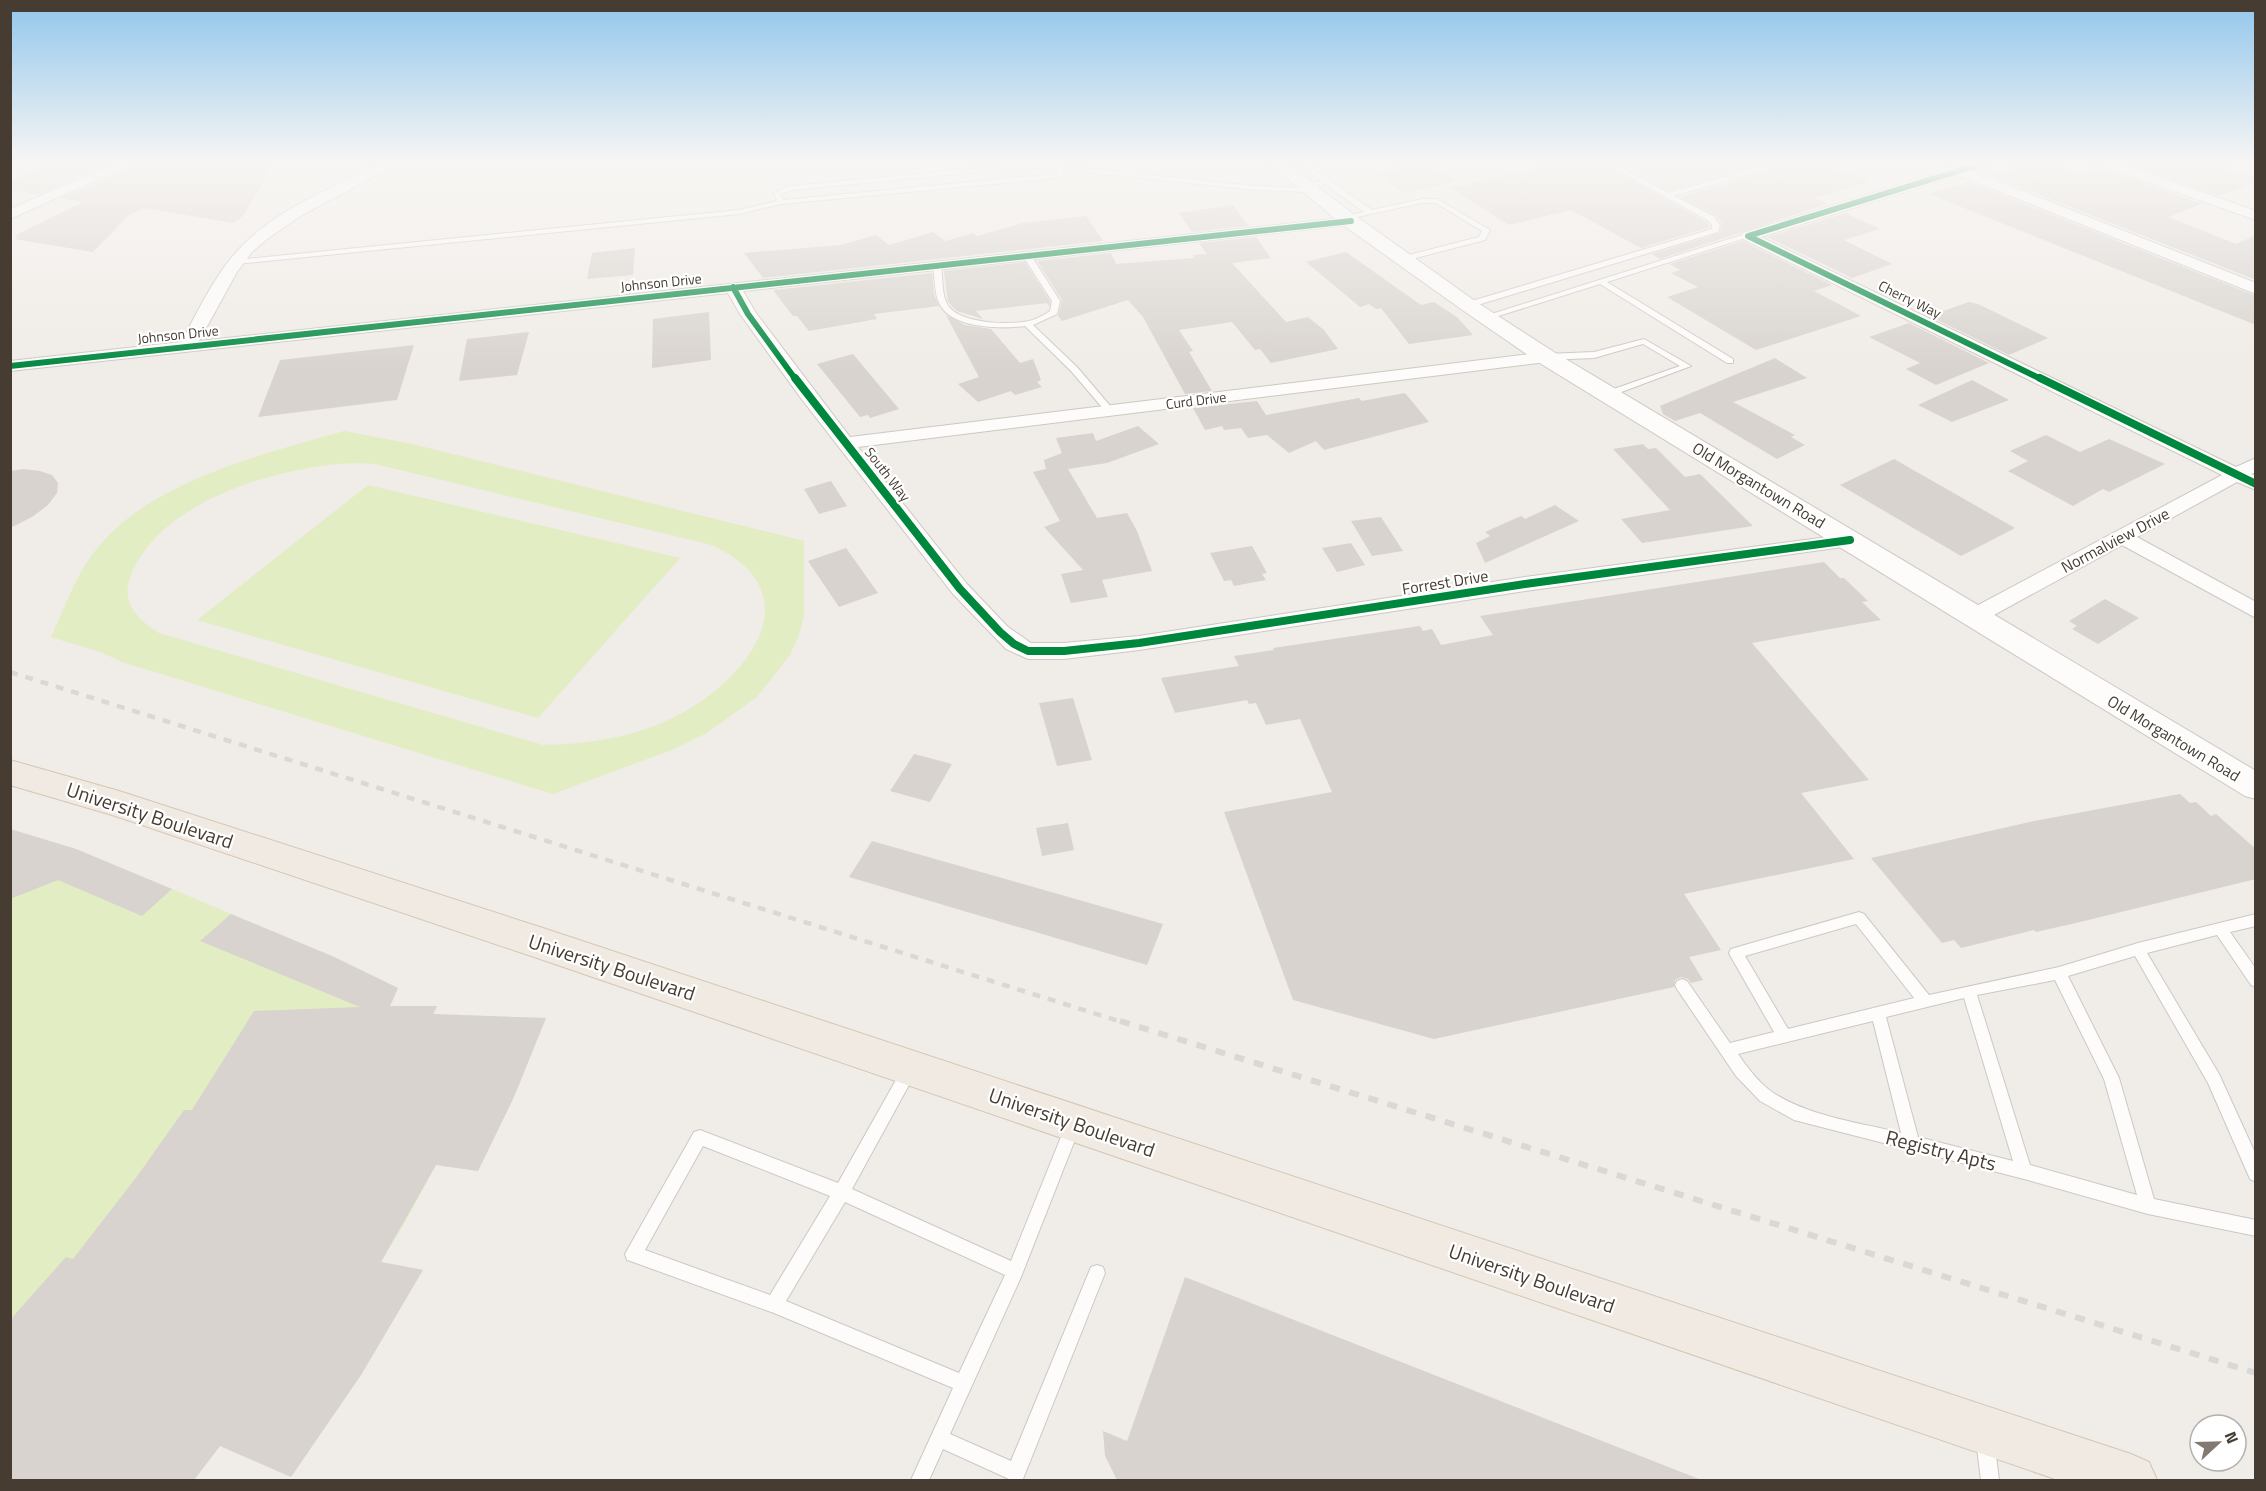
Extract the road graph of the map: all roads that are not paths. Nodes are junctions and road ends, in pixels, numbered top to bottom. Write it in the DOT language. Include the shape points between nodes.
graph roads {
  1 [pos="267,233"];
  2 [pos="531,233"];
  3 [pos="1236,233"];
  4 [pos="1366,233"];
  5 [pos="1485,233"];
  6 [pos="1707,233"];
  7 [pos="1759,233"];
  8 [pos="2112,233"];
  9 [pos="1748,236"];
  10 [pos="1027,256"];
  11 [pos="1404,259"];
  12 [pos="236,262"];
  13 [pos="937,266"];
  14 [pos="1602,282"];
  15 [pos="733,287"];
  16 [pos="2256,290"];
  17 [pos="1468,305"];
  18 [pos="1486,317"];
  19 [pos="1027,324"];
  20 [pos="187,347"];
  21 [pos="1546,357"];
  22 [pos="1730,361"];
  23 [pos="10,366"];
  24 [pos="1608,394"];
  25 [pos="1109,410"];
  26 [pos="845,442"];
  27 [pos="2256,464"];
  28 [pos="2236,475"];
  29 [pos="2256,484"];
  30 [pos="2122,537"];
  31 [pos="1850,540"];
  32 [pos="2256,611"];
  33 [pos="1975,616"];
  34 [pos="1044,652"];
  35 [pos="10,772"];
  36 [pos="2256,788"];
  37 [pos="2256,920"];
  38 [pos="2221,930"];
  39 [pos="2138,949"];
  40 [pos="2059,973"];
  41 [pos="2256,981"];
  42 [pos="1682,985"];
  43 [pos="1969,991"];
  44 [pos="1926,1002"];
  45 [pos="1878,1013"];
  46 [pos="1784,1036"];
  47 [pos="1727,1050"];
  48 [pos="910,1068"];
  49 [pos="1073,1123"];
  50 [pos="1911,1142"];
  51 [pos="2024,1171"];
  52 [pos="2256,1174"];
  53 [pos="841,1192"];
  54 [pos="2148,1206"];
  55 [pos="2256,1228"];
  56 [pos="1015,1271"];
  57 [pos="1097,1273"];
  58 [pos="774,1305"];
  59 [pos="964,1384"];
  60 [pos="1984,1431"];
  61 [pos="939,1438"];
  62 [pos="920,1480"];
  63 [pos="1990,1480"];
  64 [pos="2131,1480"];
  1 -- 12 [label="street"];
  2 -- 12 [label="lane"];
  3 -- 10 [label="street, Johnson Drive"];
  4 -- 11 [label="street, Old Morgantown Road"];
  5 -- 11 [label="lane" via="1482,238"];
  6 -- 17 [label="lane"];
  7 -- 9 [label="street"];
  8 -- 16 [label="street"];
  9 -- 14 [label="lane"];
  9 -- 28 [label="street, Cherry Way"];
  10 -- 13 [label="street, Johnson Drive"];
  10 -- 19 [label="lane" via="1056,301 1054,312"];
  11 -- 17 [label="street, Old Morgantown Road"];
  12 -- 20 [label="street"];
  13 -- 15 [label="street, Johnson Drive"];
  13 -- 19 [label="lane" via="943,304 950,312 981,323"];
  14 -- 18 [label="lane"];
  14 -- 22 [label="lane"];
  15 -- 20 [label="street, Johnson Drive"];
  15 -- 26 [label="street, South Way" via="748,314"];
  17 -- 18 [label="street, Old Morgantown Road"];
  18 -- 21 [label="street, Old Morgantown Road"];
  19 -- 25 [label="lane"];
  20 -- 23 [label="street, Johnson Drive"];
  21 -- 24 [label="street, Old Morgantown Road"];
  21 -- 24 [label="lane" via="1594,355 1644,341 1687,366"];
  21 -- 25 [label="street, Curd Drive"];
  24 -- 31 [label="street, Old Morgantown Road"];
  25 -- 26 [label="street, Curd Drive"];
  26 -- 34 [label="street, South Way" via="986,619 1014,644 1028,651"];
  27 -- 28 [label="street, Normalview Drive"];
  28 -- 29 [label="street, Cherry Way"];
  28 -- 30 [label="street, Normalview Drive"];
  30 -- 32 [label="street"];
  30 -- 33 [label="street, Normalview Drive"];
  31 -- 33 [label="street, Old Morgantown Road"];
  31 -- 34 [label="street, Forrest Drive" via="1525,584 1198,635"];
  33 -- 36 [label="street, Old Morgantown Road"];
  35 -- 48 [label="main road, University Boulevard" via="119,804"];
  37 -- 38 [label="lane"];
  38 -- 39 [label="lane"];
  38 -- 41 [label="lane"];
  39 -- 40 [label="lane"];
  39 -- 52 [label="lane" via="2214,1079"];
  40 -- 43 [label="lane"];
  40 -- 54 [label="lane" via="2111,1078"];
  42 -- 47 [label="lane, Registry Apts"];
  43 -- 44 [label="lane"];
  43 -- 51 [label="lane"];
  44 -- 45 [label="lane"];
  44 -- 46 [label="lane" via="1859,918 1736,953"];
  45 -- 46 [label="lane"];
  45 -- 50 [label="lane"];
  46 -- 47 [label="lane"];
  47 -- 50 [label="lane, Registry Apts" via="1765,1096 1799,1115"];
  48 -- 49 [label="main road, University Boulevard"];
  48 -- 53 [label="lane"];
  49 -- 56 [label="lane"];
  49 -- 60 [label="main road, University Boulevard"];
  50 -- 51 [label="lane, Registry Apts"];
  51 -- 54 [label="lane, Registry Apts"];
  53 -- 56 [label="lane"];
  53 -- 58 [label="lane"];
  53 -- 58 [label="lane" via="700,1137 633,1254"];
  54 -- 55 [label="lane, Registry Apts"];
  56 -- 59 [label="lane"];
  57 -- 61 [label="lane" via="1016,1472"];
  58 -- 59 [label="lane"];
  59 -- 61 [label="lane"];
  60 -- 63 [label="lane"];
  60 -- 64 [label="main road, University Boulevard"];
  61 -- 62 [label="lane"];
}
